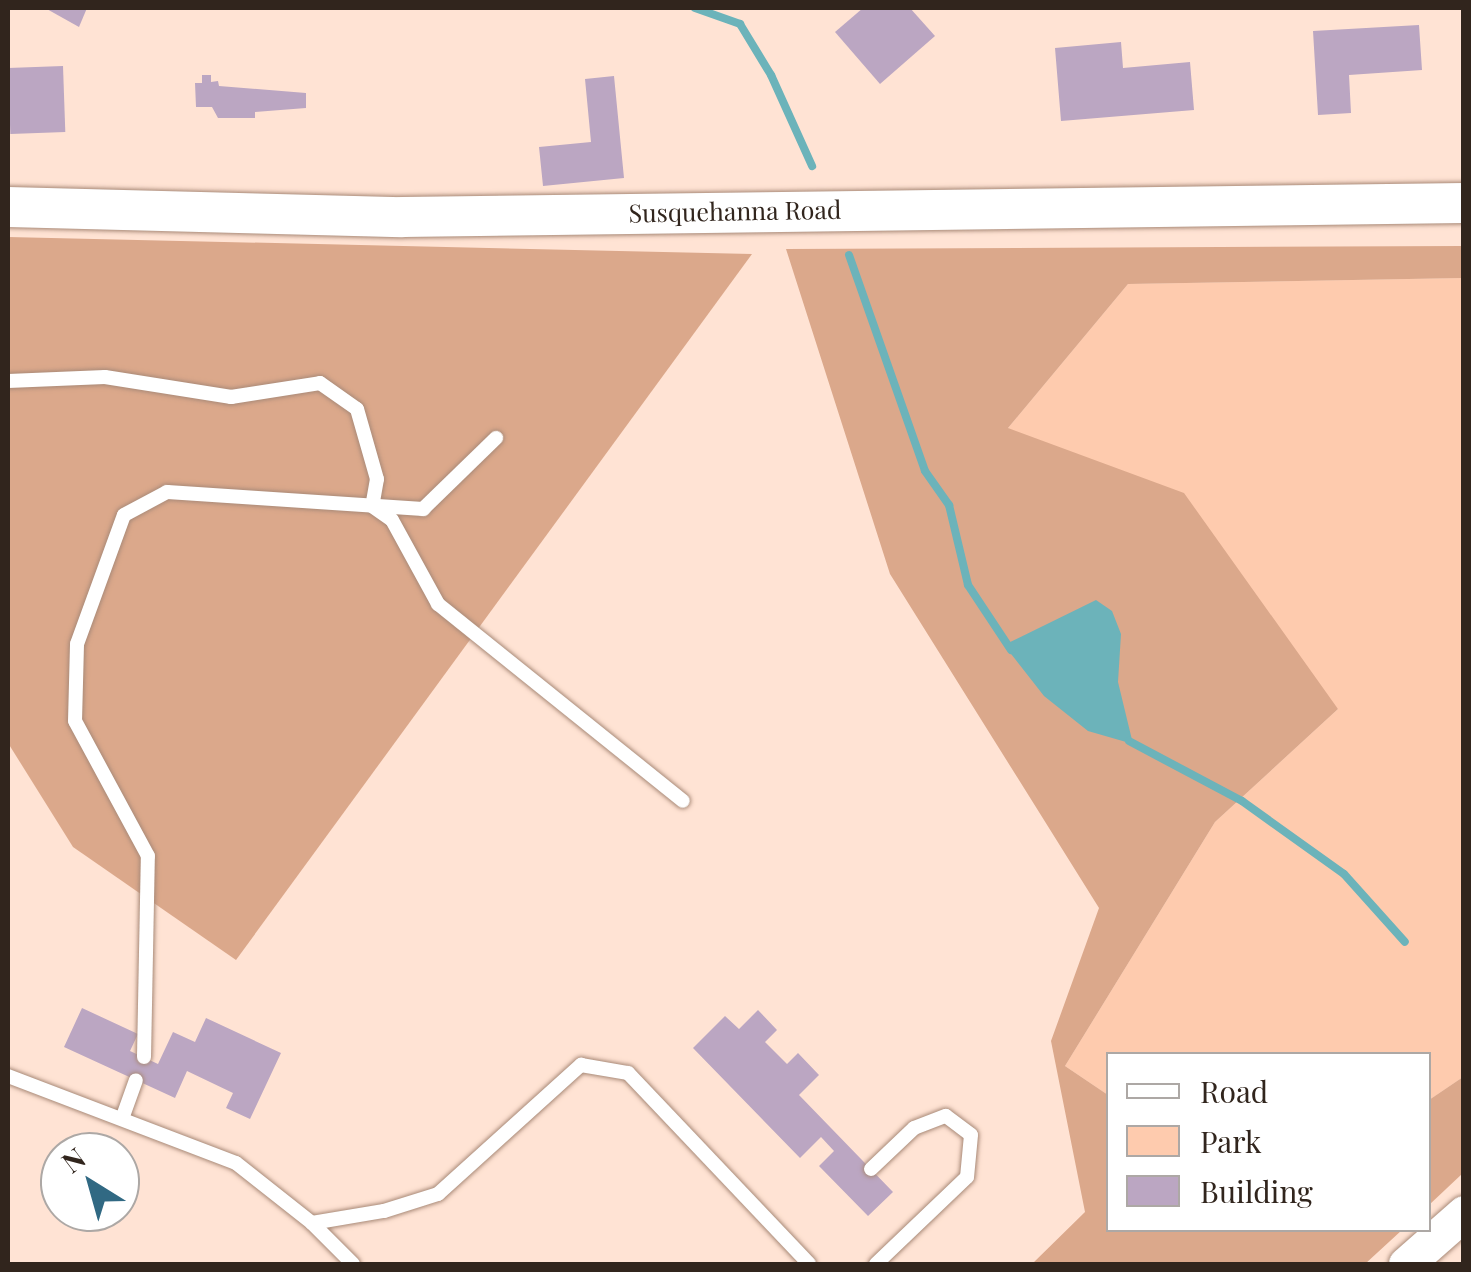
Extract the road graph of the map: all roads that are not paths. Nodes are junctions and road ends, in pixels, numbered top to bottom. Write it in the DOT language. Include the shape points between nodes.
graph roads {
  1 [pos="1464,204"];
  2 [pos="8,207"];
  3 [pos="8,381"];
  4 [pos="496,438"];
  5 [pos="372,506"];
  6 [pos="683,801"];
  7 [pos="144,1057"];
  8 [pos="8,1076"];
  9 [pos="136,1080"];
  10 [pos="122,1119"];
  11 [pos="871,1170"];
  12 [pos="1464,1213"];
  13 [pos="312,1223"];
  14 [pos="353,1264"];
  15 [pos="810,1264"];
  16 [pos="876,1264"];
  17 [pos="1406,1264"];
  1 -- 2 [label="main road, Susquehanna Road" via="402,217"];
  3 -- 5 [label="lane" via="106,377 230,397 320,383 357,410 376,479"];
  4 -- 5 [label="lane" via="423,509"];
  5 -- 6 [label="lane" via="392,520 438,604"];
  5 -- 7 [label="lane" via="167,492 124,515 78,644 75,721 148,856"];
  8 -- 10 [label="lane"];
  9 -- 10 [label="lane"];
  10 -- 13 [label="lane" via="236,1163"];
  11 -- 16 [label="lane" via="914,1128 946,1116 971,1134 967,1177"];
  12 -- 17 [label="street"];
  13 -- 14 [label="lane"];
  13 -- 15 [label="lane" via="438,1194 582,1065 628,1074"];
}
